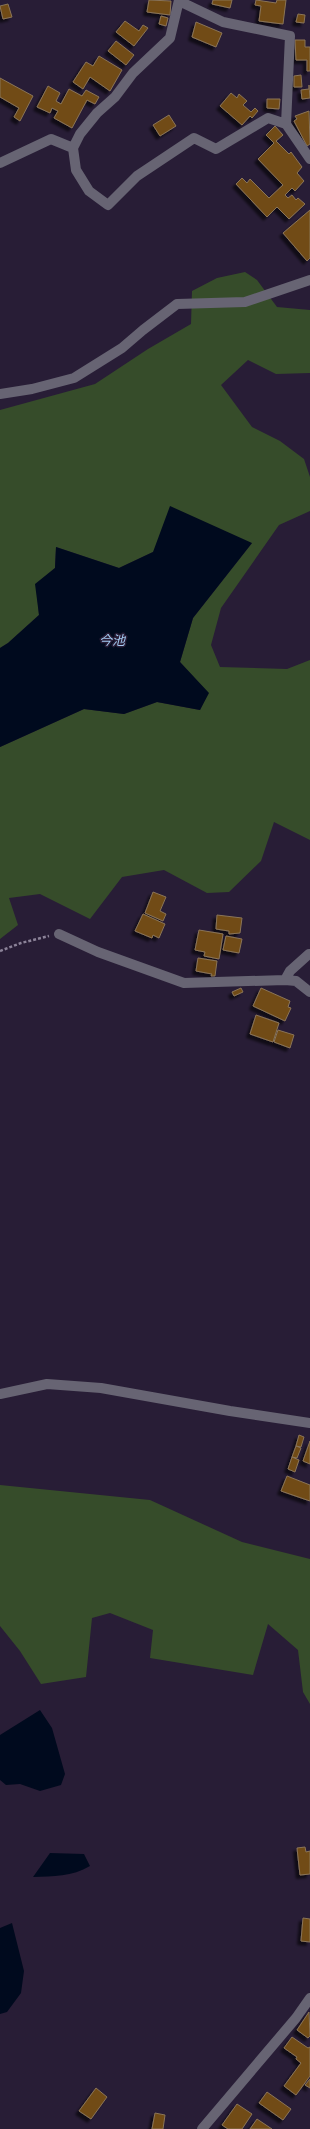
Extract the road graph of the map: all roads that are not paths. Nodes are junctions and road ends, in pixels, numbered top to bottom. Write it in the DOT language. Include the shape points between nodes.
graph roads {
  1 [pos="179,0"];
  2 [pos="286,124"];
  3 [pos="73,148"];
  4 [pos="310,159"];
  5 [pos="0,163"];
  6 [pos="310,280"];
  7 [pos="0,394"];
  8 [pos="59,934"];
  9 [pos="310,955"];
  10 [pos="285,980"];
  11 [pos="310,992"];
  12 [pos="0,1394"];
  13 [pos="310,1423"];
  14 [pos="310,1998"];
  15 [pos="202,2129"];
  1 -- 2 [label="street" via="223,22 290,36"];
  1 -- 3 [label="street" via="170,38 97,113 80,134"];
  2 -- 3 [label="street" via="268,118 216,149 194,138 137,176 108,205 89,191 76,170"];
  2 -- 4 [label="street"];
  3 -- 5 [label="street" via="51,139"];
  6 -- 7 [label="street" via="245,302 177,304 122,348 74,378"];
  8 -- 10 [label="street" via="98,952 184,983"];
  9 -- 10 [label="street" via="290,971"];
  10 -- 11 [label="street" via="296,981"];
  12 -- 13 [label="street" via="47,1384 101,1388"];
  14 -- 15 [label="street"];
}
